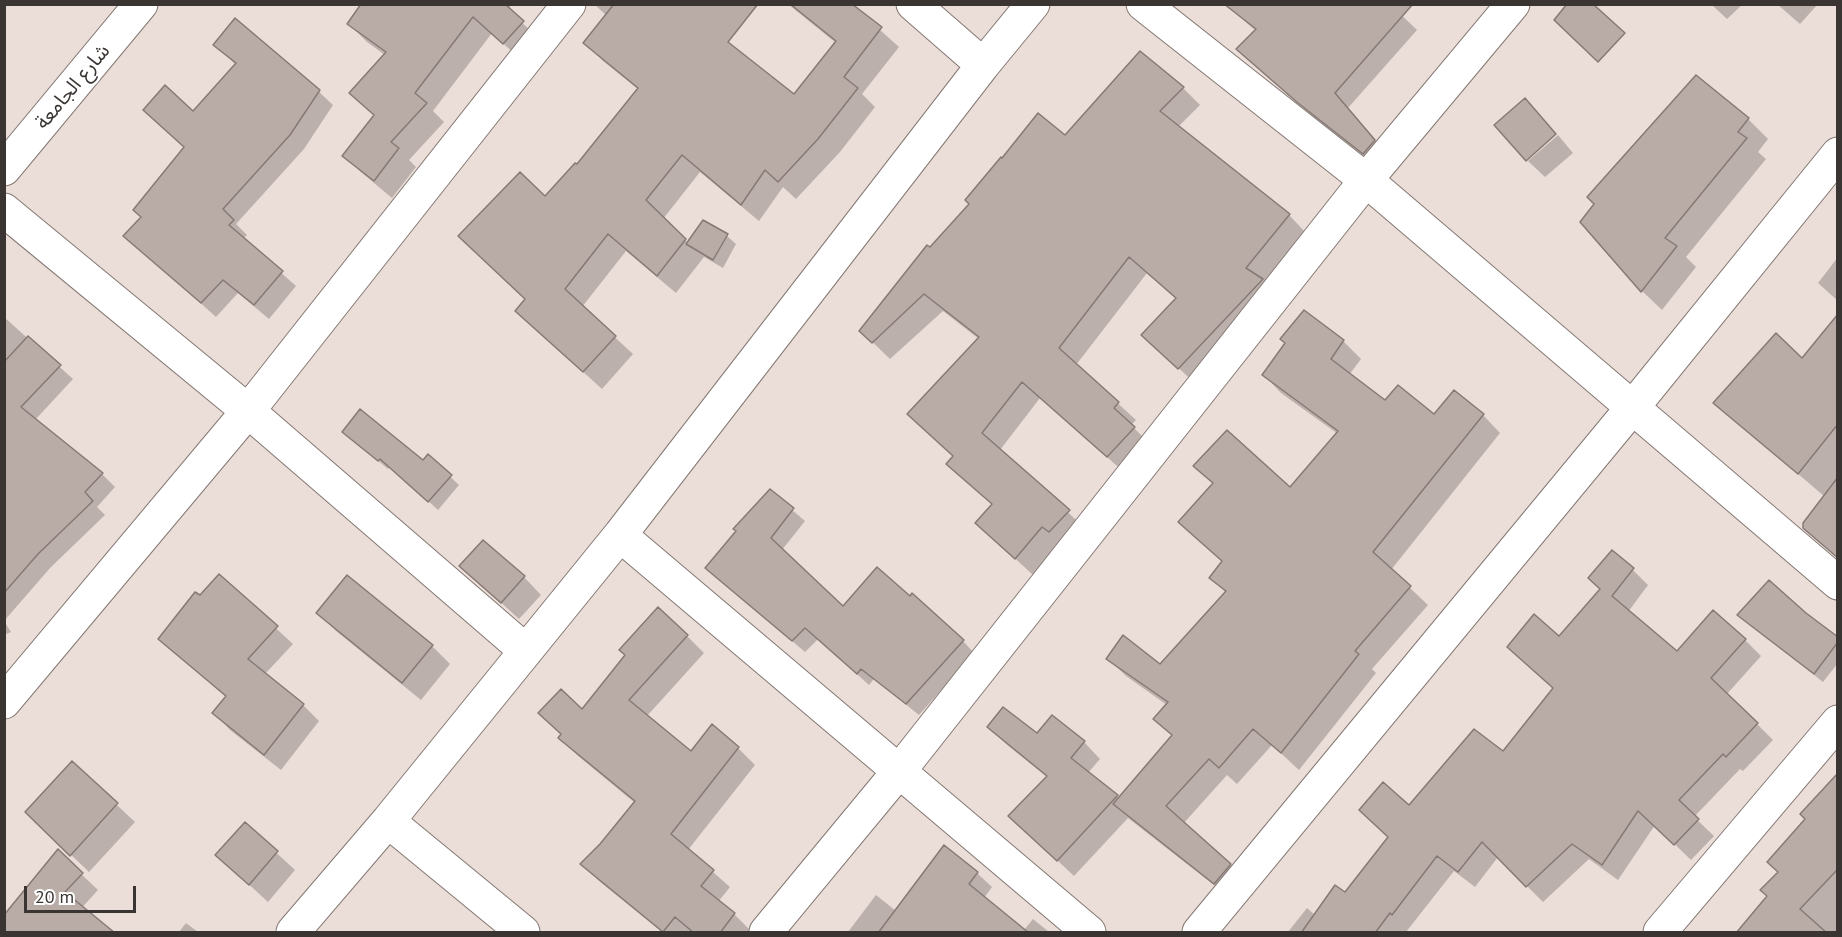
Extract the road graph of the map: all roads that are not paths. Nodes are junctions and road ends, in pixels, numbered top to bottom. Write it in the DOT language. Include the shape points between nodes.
graph roads {
  1 [pos="141,4"];
  2 [pos="569,4"];
  3 [pos="913,4"];
  4 [pos="1033,4"];
  5 [pos="1143,4"];
  6 [pos="1513,4"];
  7 [pos="983,65"];
  8 [pos="1838,154"];
  9 [pos="4,169"];
  10 [pos="1366,180"];
  11 [pos="4,210"];
  12 [pos="1632,408"];
  13 [pos="248,411"];
  14 [pos="620,535"];
  15 [pos="1838,583"];
  16 [pos="526,651"];
  17 [pos="4,702"];
  18 [pos="1838,722"];
  19 [pos="900,770"];
  20 [pos="388,821"];
  21 [pos="293,933"];
  22 [pos="523,933"];
  23 [pos="766,933"];
  24 [pos="1089,933"];
  25 [pos="1199,933"];
  26 [pos="1660,933"];
  1 -- 9 [label="street, شارع الجامعة"];
  2 -- 13 [label="street"];
  3 -- 7 [label="street"];
  4 -- 7 [label="street"];
  5 -- 10 [label="street"];
  6 -- 10 [label="street"];
  7 -- 14 [label="street"];
  8 -- 12 [label="street"];
  10 -- 12 [label="street"];
  10 -- 19 [label="street"];
  11 -- 13 [label="street"];
  12 -- 15 [label="street"];
  12 -- 25 [label="street"];
  13 -- 16 [label="street"];
  13 -- 17 [label="street"];
  14 -- 16 [label="street"];
  14 -- 19 [label="street"];
  16 -- 20 [label="street"];
  18 -- 26 [label="street"];
  19 -- 23 [label="street"];
  19 -- 24 [label="street"];
  20 -- 21 [label="street"];
  20 -- 22 [label="street"];
}
